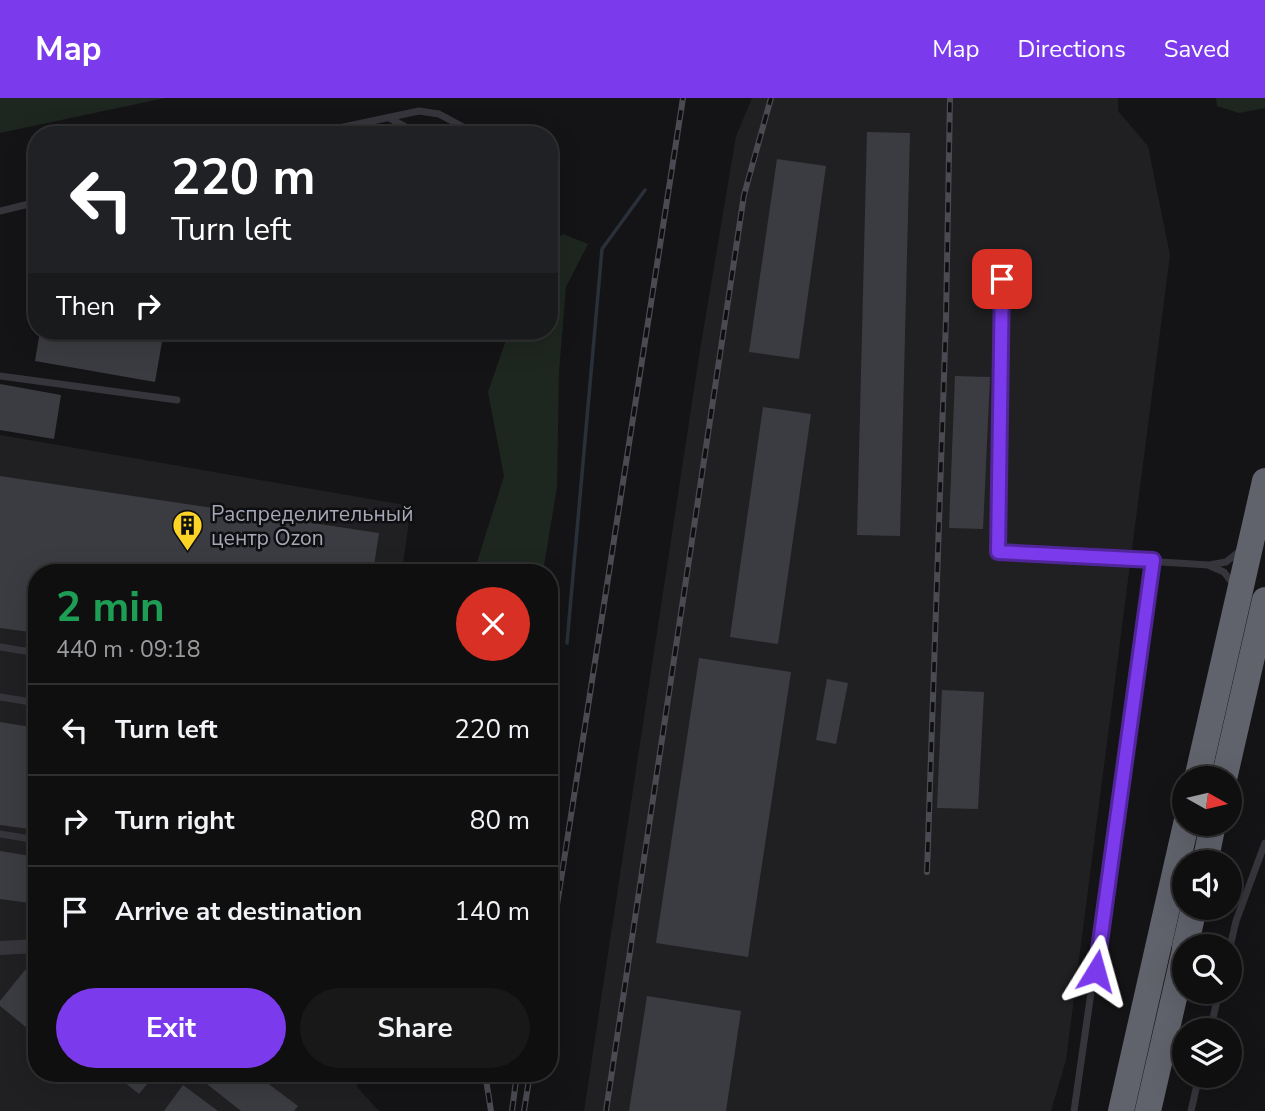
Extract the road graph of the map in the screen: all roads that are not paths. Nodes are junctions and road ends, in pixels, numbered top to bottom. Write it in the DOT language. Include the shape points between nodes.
graph roads {
  1 [pos="381,117"];
  2 [pos="344,126"];
  3 [pos="406,126"];
  4 [pos="461,126"];
  5 [pos="28,204"];
  6 [pos="0,211"];
  7 [pos="1002,279"];
  8 [pos="0,376"];
  9 [pos="177,400"];
  10 [pos="1265,481"];
  11 [pos="1252,535"];
  12 [pos="1153,560"];
  13 [pos="1209,565"];
  14 [pos="1237,599"];
  15 [pos="1265,600"];
  16 [pos="0,647"];
  17 [pos="28,652"];
  18 [pos="0,697"];
  19 [pos="28,702"];
  20 [pos="1199,766"];
  21 [pos="1227,766"];
  22 [pos="0,834"];
  23 [pos="1183,836"];
  24 [pos="28,839"];
  25 [pos="1265,843"];
  26 [pos="1234,934"];
  27 [pos="28,946"];
  28 [pos="0,948"];
  29 [pos="1172,1004"];
  30 [pos="1196,1088"];
  31 [pos="1074,1111"];
  32 [pos="1121,1111"];
  33 [pos="1148,1111"];
  34 [pos="1191,1111"];
  1 -- 2 [label="lane"];
  1 -- 3 [label="lane"];
  1 -- 4 [label="lane" via="419,111 439,114"];
  5 -- 6 [label="lane"];
  7 -- 12 [label="lane" via="998,552"];
  8 -- 9 [label="lane"];
  10 -- 11 [label="highway"];
  11 -- 13 [label="lane" via="1226,562"];
  11 -- 14 [label="highway"];
  12 -- 13 [label="lane"];
  12 -- 31 [label="lane"];
  13 -- 14 [label="lane" via="1224,572"];
  14 -- 20 [label="highway"];
  15 -- 21 [label="highway"];
  16 -- 17 [label="lane"];
  18 -- 19 [label="lane"];
  22 -- 24 [label="lane"];
  23 -- 32 [label="highway"];
  25 -- 26 [label="lane"];
  27 -- 28 [label="street"];
  29 -- 33 [label="highway"];
  30 -- 34 [label="lane"];
}
